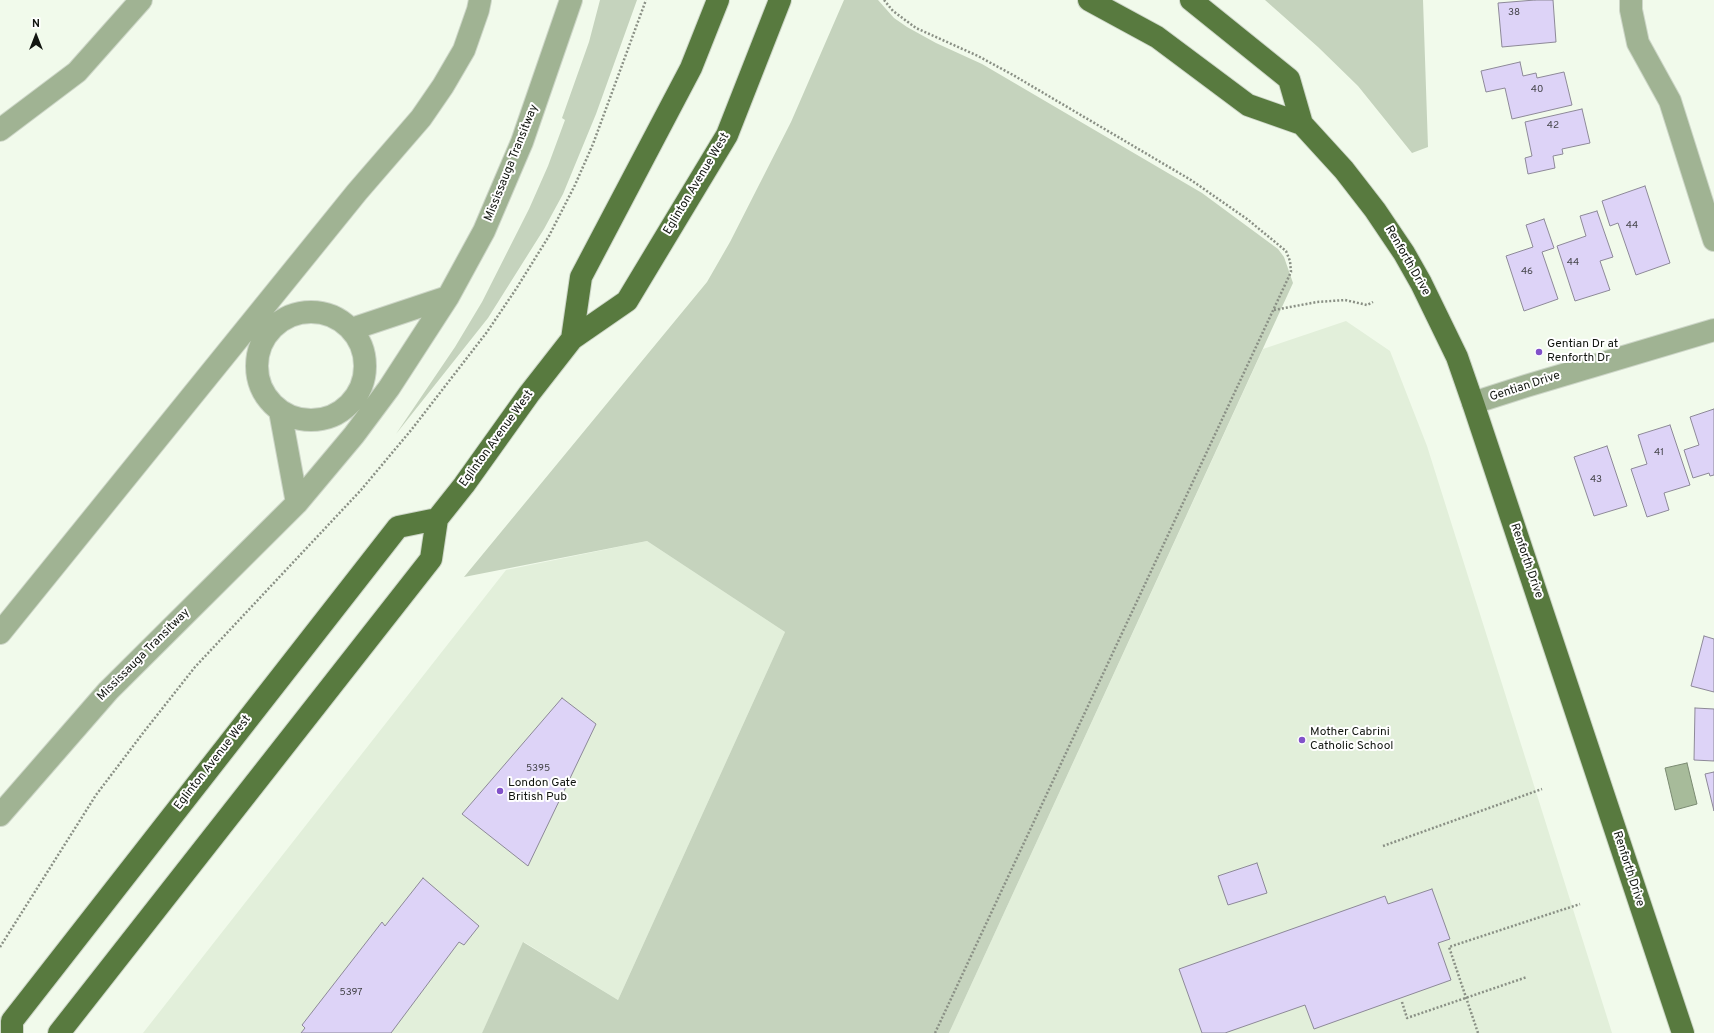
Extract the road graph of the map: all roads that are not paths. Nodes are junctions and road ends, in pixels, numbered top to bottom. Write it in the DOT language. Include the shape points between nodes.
graph roads {
  1 [pos="141,0"];
  2 [pos="480,0"];
  3 [pos="571,0"];
  4 [pos="718,0"];
  5 [pos="780,0"];
  6 [pos="1089,0"];
  7 [pos="1191,0"];
  8 [pos="1631,0"];
  9 [pos="1302,124"];
  10 [pos="0,130"];
  11 [pos="1714,240"];
  12 [pos="448,297"];
  13 [pos="272,298"];
  14 [pos="275,325"];
  15 [pos="352,329"];
  16 [pos="1714,330"];
  17 [pos="572,339"];
  18 [pos="261,345"];
  19 [pos="228,352"];
  20 [pos="362,387"];
  21 [pos="389,388"];
  22 [pos="1474,403"];
  23 [pos="348,407"];
  24 [pos="280,411"];
  25 [pos="354,435"];
  26 [pos="297,503"];
  27 [pos="437,519"];
  28 [pos="0,633"];
  29 [pos="0,815"];
  30 [pos="12,1033"];
  31 [pos="59,1033"];
  32 [pos="1683,1033"];
  1 -- 10 [label="street" via="77,72"];
  2 -- 13 [label="street" via="464,50 421,118 357,192"];
  3 -- 12 [label="street, Mississauga Transitway" via="522,142 484,231"];
  4 -- 17 [label="main road, Eglinton Avenue West" via="691,68 581,277"];
  5 -- 17 [label="main road, Eglinton Avenue West" via="727,135 627,301"];
  6 -- 9 [label="main road, Renforth Drive" via="1157,37 1248,105"];
  7 -- 9 [label="main road, Renforth Drive" via="1289,79"];
  8 -- 11 [label="street" via="1638,43 1670,101"];
  9 -- 22 [label="main road, Renforth Drive" via="1344,170 1404,253 1457,357"];
  12 -- 15 [label="street"];
  12 -- 21 [label="street, Mississauga Transitway"];
  13 -- 14 [label="street"];
  13 -- 19 [label="street"];
  14 -- 15 [label="street" via="293,315 314,312 335,317"];
  14 -- 18 [label="street"];
  15 -- 20 [label="street" via="363,347 366,367"];
  16 -- 22 [label="street, Gentian Drive"];
  17 -- 27 [label="main road, Eglinton Avenue West"];
  18 -- 19 [label="street"];
  18 -- 24 [label="street" via="257,369 263,393"];
  19 -- 28 [label="street"];
  20 -- 21 [label="street"];
  20 -- 23 [label="street"];
  21 -- 25 [label="street, Mississauga Transitway"];
  22 -- 32 [label="main road, Renforth Drive"];
  23 -- 24 [label="street" via="326,419 302,420"];
  23 -- 25 [label="street"];
  24 -- 26 [label="street"];
  25 -- 26 [label="street, Mississauga Transitway"];
  26 -- 29 [label="street, Mississauga Transitway" via="108,691"];
  27 -- 30 [label="main road, Eglinton Avenue West" via="398,527 12,1021"];
  27 -- 31 [label="main road, Eglinton Avenue West" via="431,559"];
}
